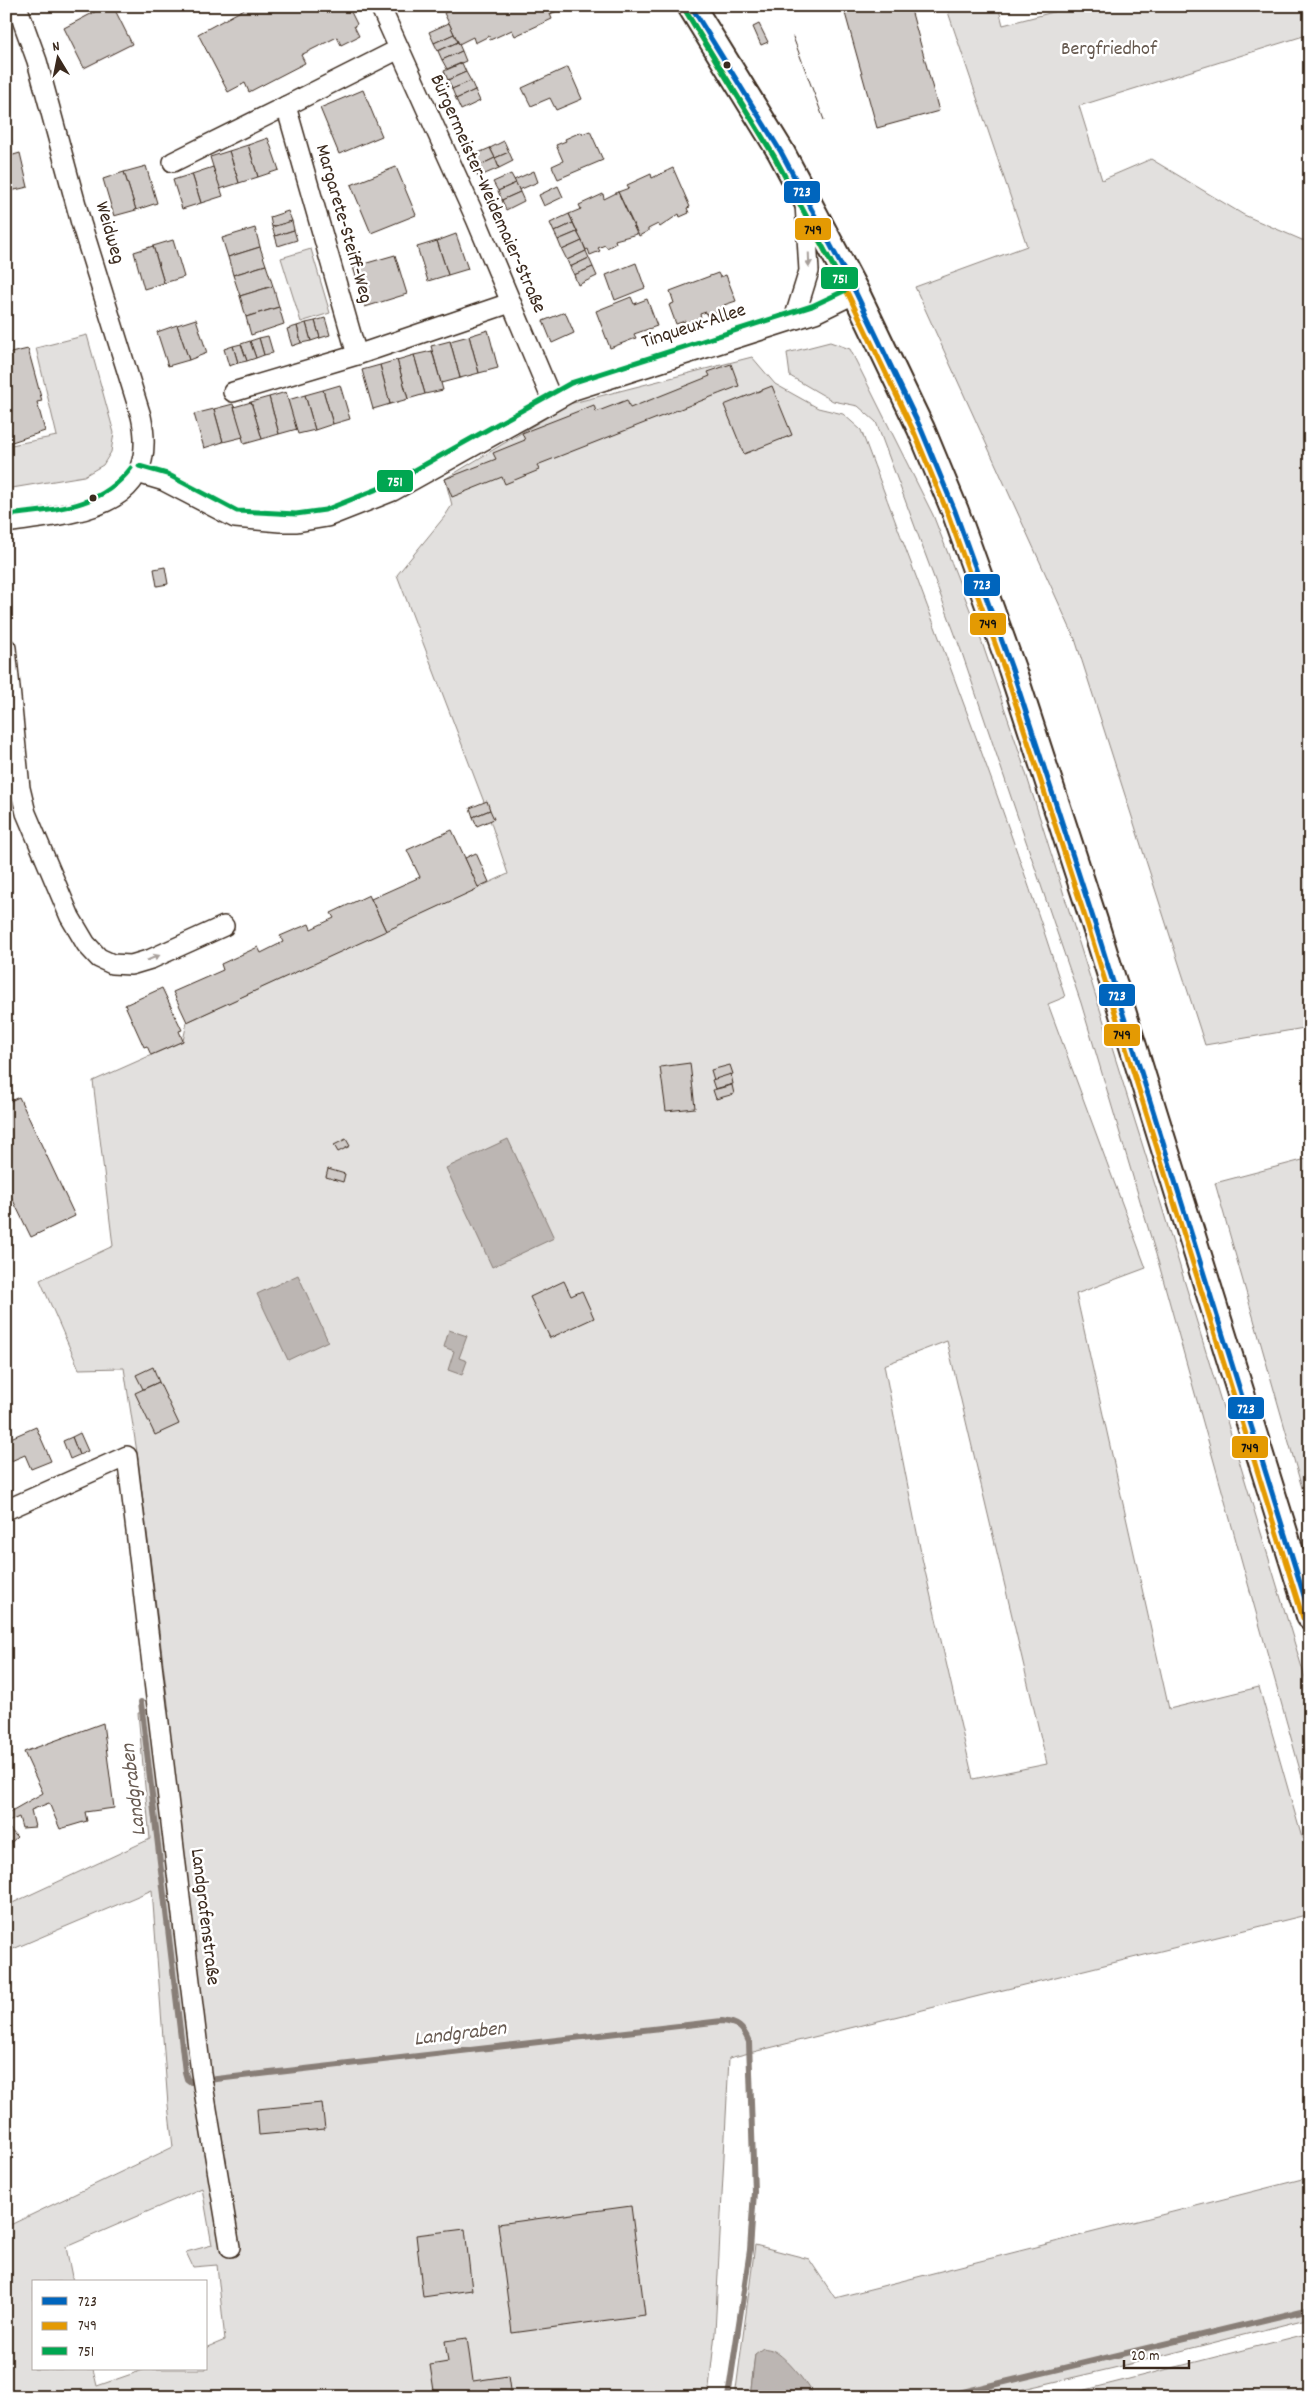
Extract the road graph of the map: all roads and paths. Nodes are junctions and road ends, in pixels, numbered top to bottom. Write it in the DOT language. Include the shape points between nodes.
graph roads {
  1 [pos="17,6"];
  2 [pos="380,6"];
  3 [pos="691,6"];
  4 [pos="399,49"];
  5 [pos="286,106"];
  6 [pos="173,162"];
  7 [pos="804,194"];
  8 [pos="856,293"];
  9 [pos="510,302"];
  10 [pos="794,319"];
  11 [pos="357,354"];
  12 [pos="233,392"];
  13 [pos="552,400"];
  14 [pos="137,473"];
  15 [pos="6,523"];
  16 [pos="6,648"];
  17 [pos="224,926"];
  18 [pos="6,1510"];
  19 [pos="1310,1616"];
  20 [pos="230,2247"];
  1 -- 14 [label="street, Weidweg" via="37,61 81,223 145,434 145,450"];
  2 -- 4 [label="street, Bürgermeister-Weidemaier-Straße"];
  3 -- 7 [label="main road"];
  4 -- 5 [label="street"];
  4 -- 9 [label="street, Bürgermeister-Weidemaier-Straße"];
  5 -- 6 [label="street"];
  5 -- 11 [label="street, Margarete-Steiff-Weg"];
  7 -- 8 [label="main road"];
  7 -- 10 [label="street, one-way" via="809,271"];
  8 -- 10 [label="street, Tinqueux-Allee" via="815,313"];
  8 -- 19 [label="main road" via="955,511 1003,642 1095,924"];
  9 -- 11 [label="street"];
  9 -- 13 [label="street, Bürgermeister-Weidemaier-Straße"];
  10 -- 13 [label="street, Tinqueux-Allee" via="574,390"];
  11 -- 12 [label="street"];
  13 -- 14 [label="street, Tinqueux-Allee" via="392,491 327,517 297,522 235,518 164,482"];
  14 -- 15 [label="street" via="124,491 99,507"];
  16 -- 17 [label="street, one-way" via="20,788 26,813 70,917 86,944 99,958 112,964 131,965"];
  18 -- 20 [label="street, Landgrafenstraße" via="127,1456 202,2081"];
}
